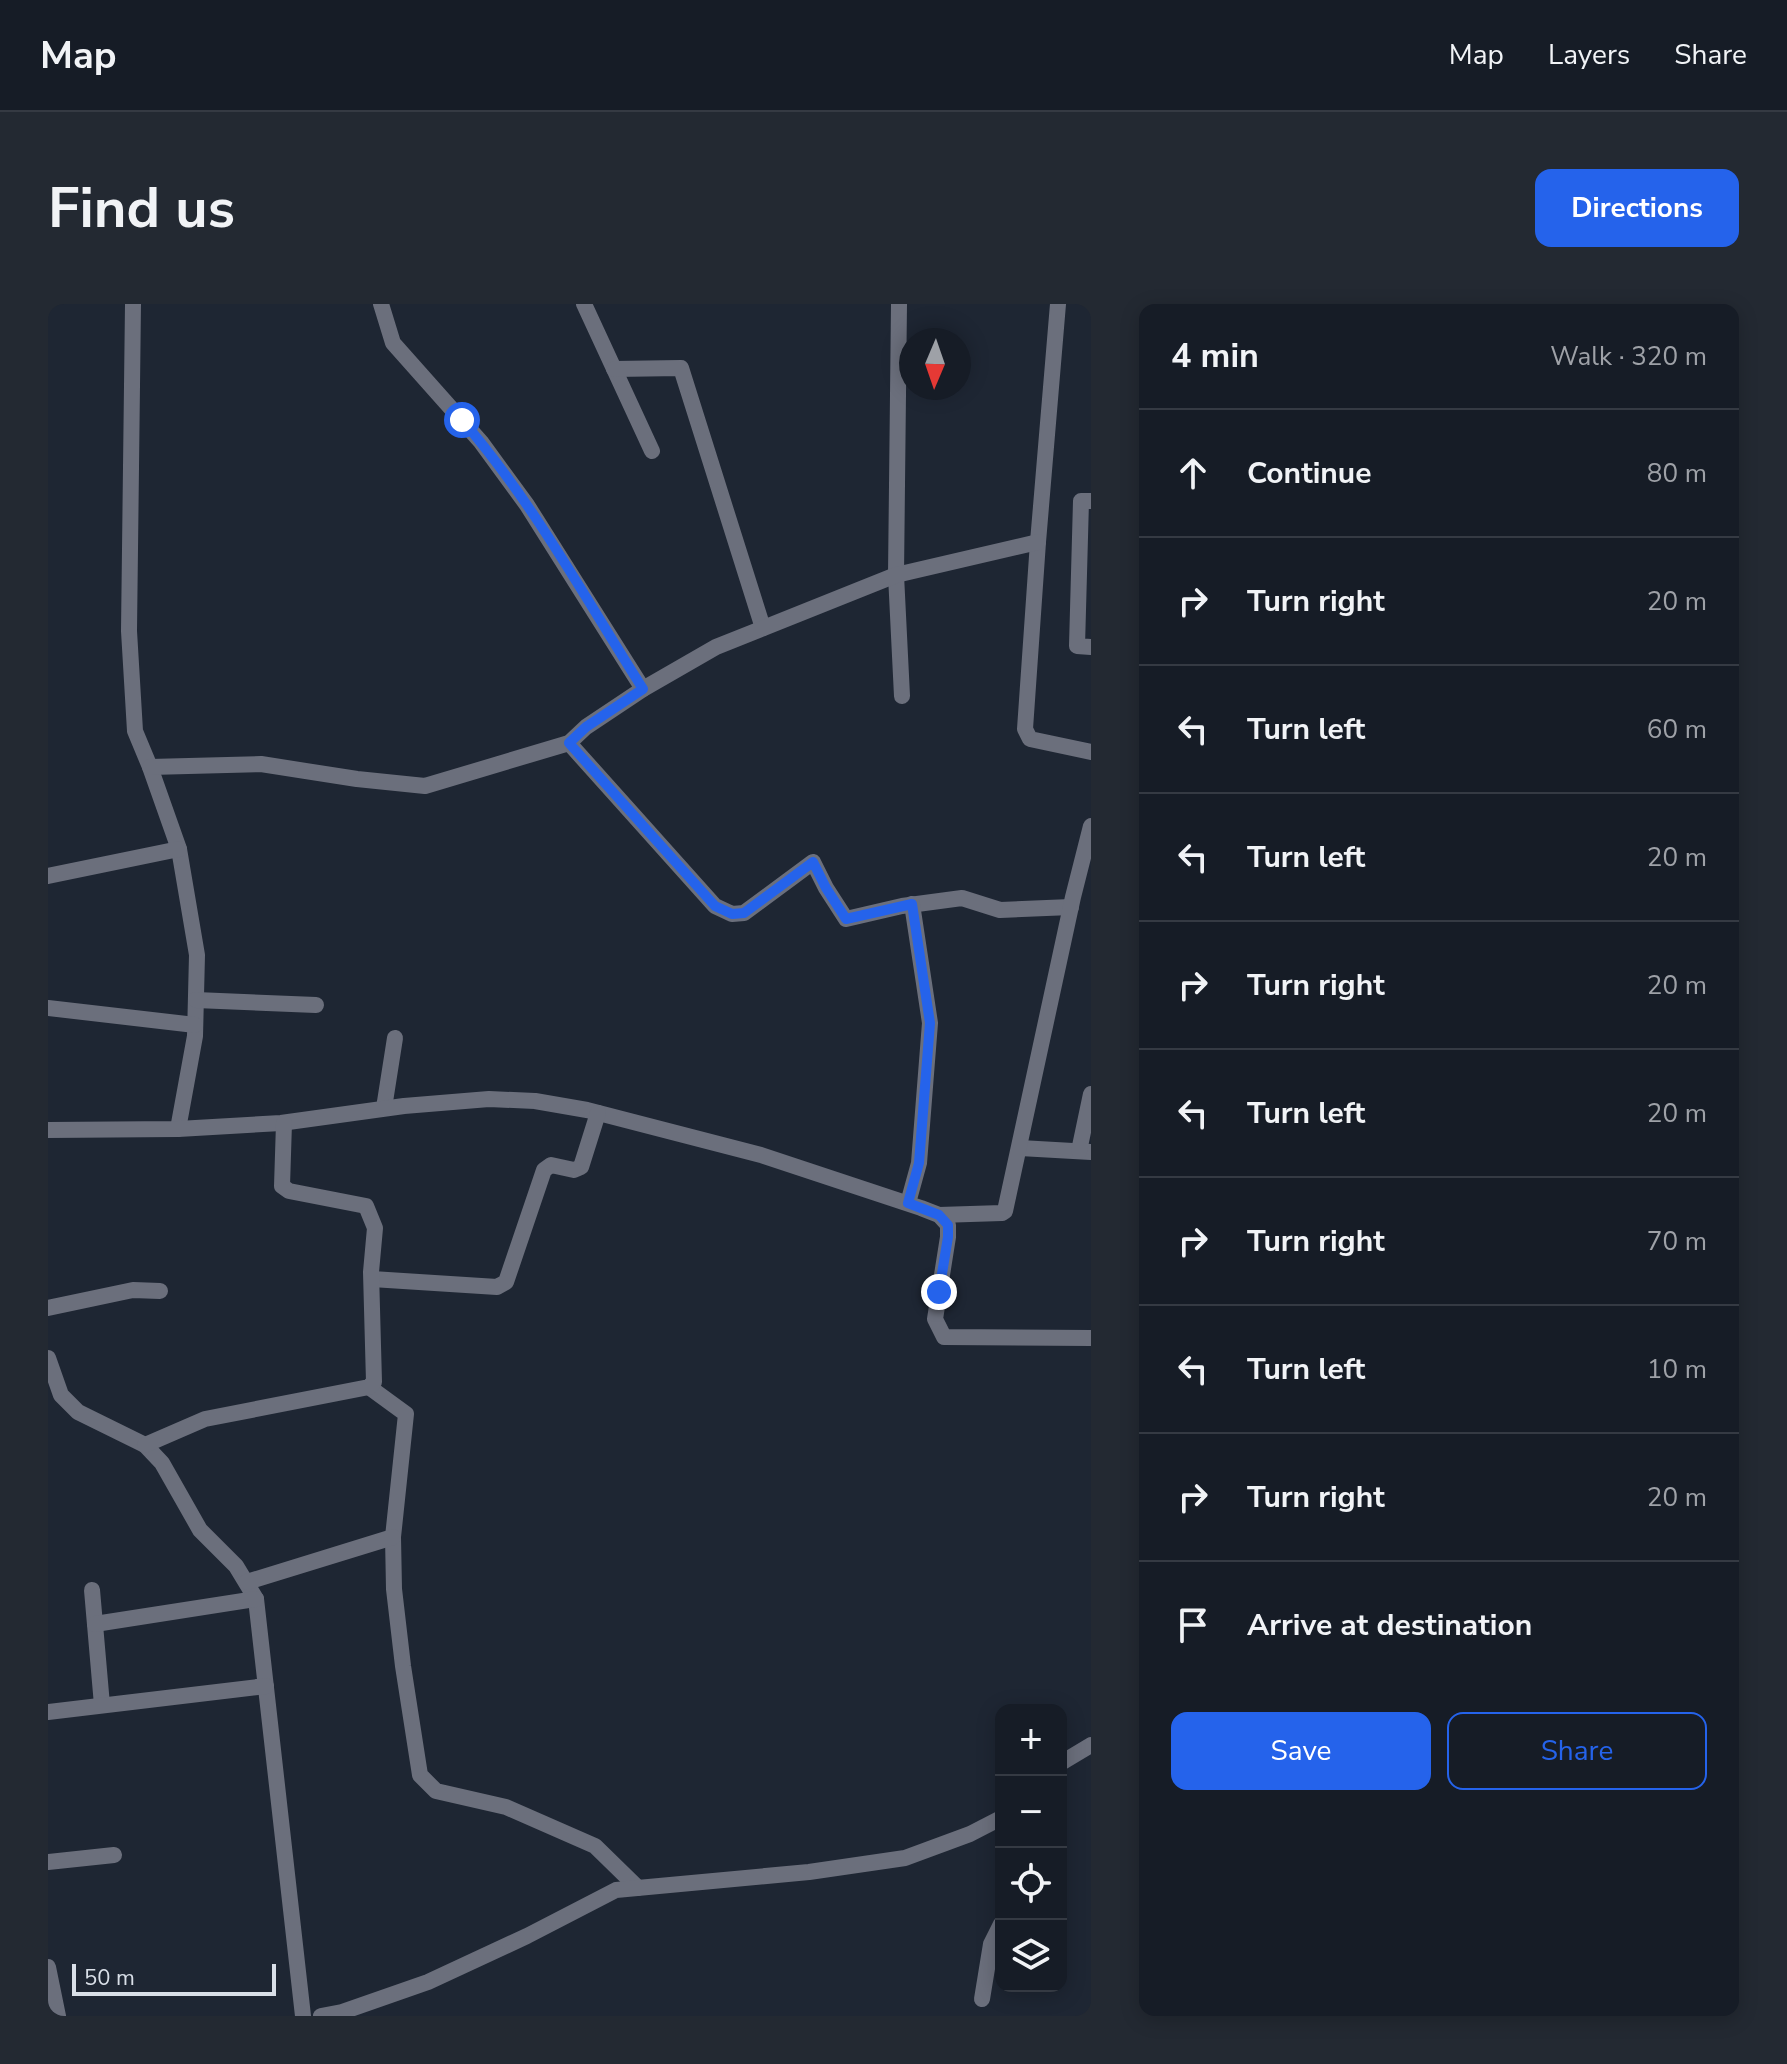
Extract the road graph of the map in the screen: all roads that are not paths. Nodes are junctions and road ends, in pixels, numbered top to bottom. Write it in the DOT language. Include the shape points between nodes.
graph roads {
  1 [pos="133,304"];
  2 [pos="381,304"];
  3 [pos="584,304"];
  4 [pos="899,304"];
  5 [pos="1058,304"];
  6 [pos="614,369"];
  7 [pos="652,451"];
  8 [pos="1091,501"];
  9 [pos="1038,542"];
  10 [pos="896,575"];
  11 [pos="763,628"];
  12 [pos="1091,647"];
  13 [pos="643,689"];
  14 [pos="902,696"];
  15 [pos="569,743"];
  16 [pos="1091,752"];
  17 [pos="150,767"];
  18 [pos="1091,826"];
  19 [pos="179,849"];
  20 [pos="48,876"];
  21 [pos="912,904"];
  22 [pos="1071,907"];
  23 [pos="196,1000"];
  24 [pos="316,1005"];
  25 [pos="48,1008"];
  26 [pos="195,1025"];
  27 [pos="395,1038"];
  28 [pos="1091,1094"];
  29 [pos="384,1108"];
  30 [pos="598,1113"];
  31 [pos="284,1123"];
  32 [pos="178,1129"];
  33 [pos="48,1130"];
  34 [pos="1020,1148"];
  35 [pos="1085,1152"];
  36 [pos="908,1203"];
  37 [pos="939,1215"];
  38 [pos="372,1279"];
  39 [pos="160,1291"];
  40 [pos="48,1308"];
  41 [pos="1091,1338"];
  42 [pos="48,1358"];
  43 [pos="369,1387"];
  44 [pos="145,1445"];
  45 [pos="393,1537"];
  46 [pos="247,1582"];
  47 [pos="92,1590"];
  48 [pos="256,1599"];
  49 [pos="95,1624"];
  50 [pos="266,1686"];
  51 [pos="102,1705"];
  52 [pos="48,1712"];
  53 [pos="1091,1745"];
  54 [pos="1067,1759"];
  55 [pos="995,1821"];
  56 [pos="114,1855"];
  57 [pos="48,1862"];
  58 [pos="638,1888"];
  59 [pos="995,1936"];
  60 [pos="48,1967"];
  61 [pos="982,1999"];
  62 [pos="58,2016"];
  63 [pos="303,2016"];
  64 [pos="321,2016"];
  1 -- 17 [label="street" via="129,631 135,731"];
  2 -- 13 [label="street" via="393,343 481,442 527,505"];
  3 -- 6 [label="street"];
  4 -- 10 [label="street"];
  5 -- 9 [label="street"];
  6 -- 7 [label="street"];
  6 -- 11 [label="street" via="681,368"];
  8 -- 12 [label="street" via="1081,501 1077,646"];
  9 -- 10 [label="street"];
  9 -- 16 [label="street" via="1025,729 1030,739"];
  10 -- 11 [label="street"];
  10 -- 14 [label="street"];
  11 -- 13 [label="street" via="716,647"];
  13 -- 15 [label="street"];
  15 -- 17 [label="street" via="425,786 261,764"];
  15 -- 21 [label="street" via="715,906 732,914 744,913 813,862 846,919"];
  17 -- 19 [label="street"];
  18 -- 22 [label="street"];
  19 -- 20 [label="street"];
  19 -- 23 [label="street" via="197,955"];
  21 -- 22 [label="street" via="962,898 1000,910"];
  21 -- 36 [label="street" via="930,1023 919,1163"];
  22 -- 34 [label="street"];
  23 -- 24 [label="street"];
  23 -- 26 [label="street"];
  25 -- 26 [label="street"];
  26 -- 32 [label="street"];
  27 -- 29 [label="street"];
  28 -- 35 [label="street"];
  29 -- 30 [label="street" via="489,1099"];
  29 -- 31 [label="street"];
  30 -- 36 [label="street" via="761,1155"];
  30 -- 38 [label="street" via="581,1167 551,1165 544,1170 506,1282 497,1287"];
  31 -- 32 [label="street"];
  31 -- 38 [label="street" via="282,1186 366,1206 375,1228"];
  32 -- 33 [label="street"];
  34 -- 35 [label="street"];
  34 -- 37 [label="street" via="1005,1211"];
  36 -- 37 [label="street"];
  37 -- 41 [label="street" via="948,1225 935,1319 944,1337"];
  38 -- 43 [label="street" via="374,1382"];
  39 -- 40 [label="street" via="133,1290"];
  42 -- 44 [label="street" via="61,1395 78,1412"];
  43 -- 44 [label="street" via="205,1419"];
  43 -- 45 [label="street" via="406,1414"];
  44 -- 46 [label="street" via="162,1463 200,1530"];
  45 -- 46 [label="street"];
  45 -- 58 [label="street" via="394,1589 420,1775 436,1791 506,1807 595,1846"];
  46 -- 48 [label="street"];
  47 -- 49 [label="street"];
  48 -- 49 [label="street"];
  48 -- 50 [label="street"];
  49 -- 51 [label="street"];
  50 -- 51 [label="street"];
  50 -- 63 [label="street"];
  51 -- 52 [label="street"];
  53 -- 54 [label="street"];
  55 -- 58 [label="street" via="905,1858"];
  56 -- 57 [label="street"];
  58 -- 64 [label="street" via="616,1890 428,1982"];
  59 -- 61 [label="street"];
  60 -- 62 [label="street"];
}
